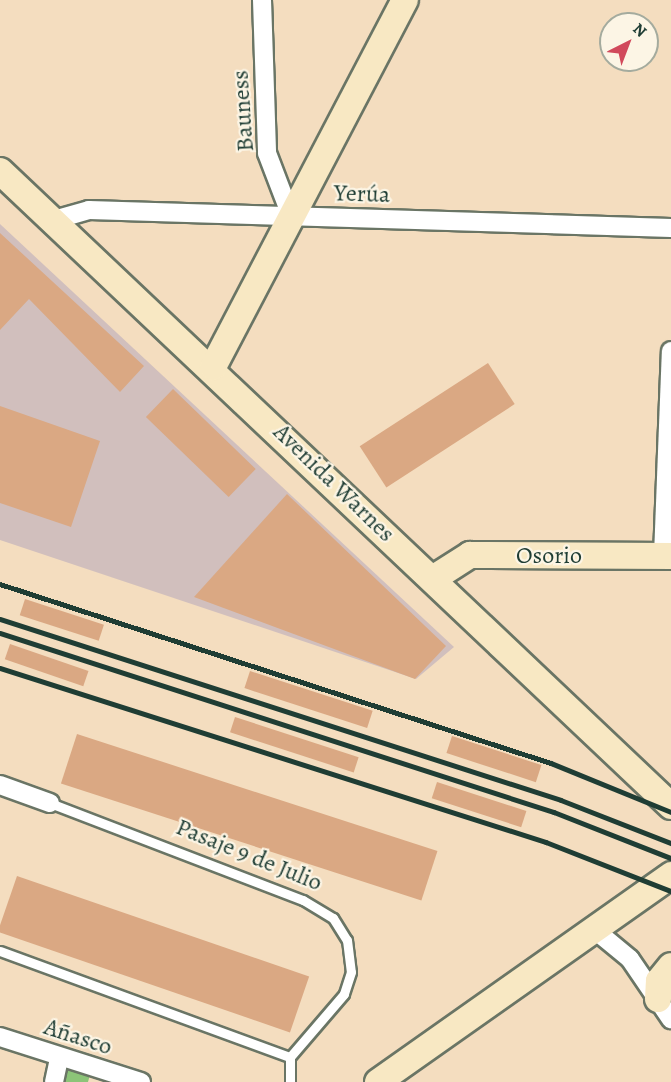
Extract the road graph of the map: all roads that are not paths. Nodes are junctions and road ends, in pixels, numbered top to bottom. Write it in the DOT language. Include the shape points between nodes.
graph roads {
  1 [pos="262,0"];
  2 [pos="405,0"];
  3 [pos="0,171"];
  4 [pos="291,216"];
  5 [pos="54,220"];
  6 [pos="671,228"];
  7 [pos="671,351"];
  8 [pos="213,367"];
  9 [pos="667,556"];
  10 [pos="434,578"];
  11 [pos="0,785"];
  12 [pos="50,803"];
  13 [pos="669,806"];
  14 [pos="671,876"];
  15 [pos="595,930"];
  16 [pos="0,951"];
  17 [pos="671,966"];
  18 [pos="664,1009"];
  19 [pos="0,1037"];
  20 [pos="290,1057"];
  21 [pos="59,1058"];
  22 [pos="90,1075"];
  23 [pos="54,1082"];
  24 [pos="141,1082"];
  25 [pos="290,1082"];
  26 [pos="378,1082"];
  1 -- 4 [label="street, Bauness" via="267,153"];
  2 -- 4 [label="main road"];
  3 -- 5 [label="main road, Avenida Warnes"];
  4 -- 5 [label="street, Yerúa" via="89,210"];
  4 -- 6 [label="street, Yerúa"];
  4 -- 8 [label="main road"];
  5 -- 8 [label="main road, Avenida Warnes"];
  7 -- 9 [label="street"];
  8 -- 10 [label="main road, Avenida Warnes"];
  9 -- 10 [label="main road, Osorio" via="470,555"];
  10 -- 13 [label="main road, Avenida Warnes"];
  11 -- 12 [label="street, Pasaje 9 de Julio"];
  12 -- 20 [label="lane, Pasaje 9 de Julio" via="303,900 333,918 348,940 351,972 344,994"];
  14 -- 15 [label="main road"];
  15 -- 18 [label="street" via="630,959"];
  15 -- 26 [label="main road"];
  16 -- 20 [label="lane"];
  17 -- 18 [label="main road" via="659,981"];
  19 -- 21 [label="street, Añasco"];
  20 -- 25 [label="lane"];
  21 -- 22 [label="street, Añasco"];
  21 -- 23 [label="street"];
  22 -- 24 [label="street, Añasco"];
}
